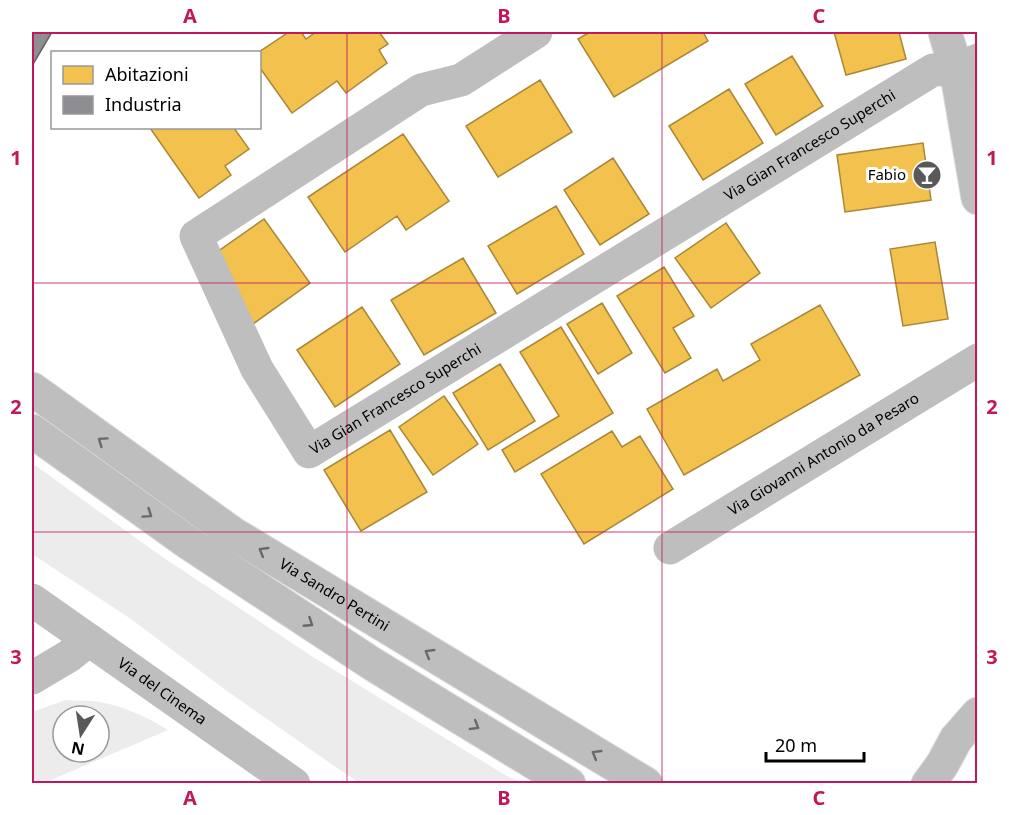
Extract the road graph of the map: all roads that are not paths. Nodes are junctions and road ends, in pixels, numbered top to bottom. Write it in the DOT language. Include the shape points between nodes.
graph roads {
  1 [pos="536,32"];
  2 [pos="945,32"];
  3 [pos="967,64"];
  4 [pos="978,198"];
  5 [pos="978,360"];
  6 [pos="32,389"];
  7 [pos="32,431"];
  8 [pos="670,548"];
  9 [pos="32,600"];
  10 [pos="89,640"];
  11 [pos="32,678"];
  12 [pos="978,714"];
  13 [pos="294,783"];
  14 [pos="569,783"];
  15 [pos="646,783"];
  16 [pos="928,783"];
  1 -- 3 [label="street, Via Gian Francesco Superchi" via="460,80 421,90 196,236 257,369 309,452 933,70"];
  2 -- 3 [label="street"];
  3 -- 4 [label="street"];
  5 -- 8 [label="street, Via Giovanni Antonio da Pesaro"];
  15 -- 6 [label="street, Via Sandro Pertini, one-way" via="232,533"];
  7 -- 14 [label="street, one-way" via="190,544 374,665"];
  9 -- 10 [label="street, Via del Cinema"];
  10 -- 11 [label="street"];
  10 -- 13 [label="street, Via del Cinema"];
  12 -- 16 [label="street" via="956,739"];
}
